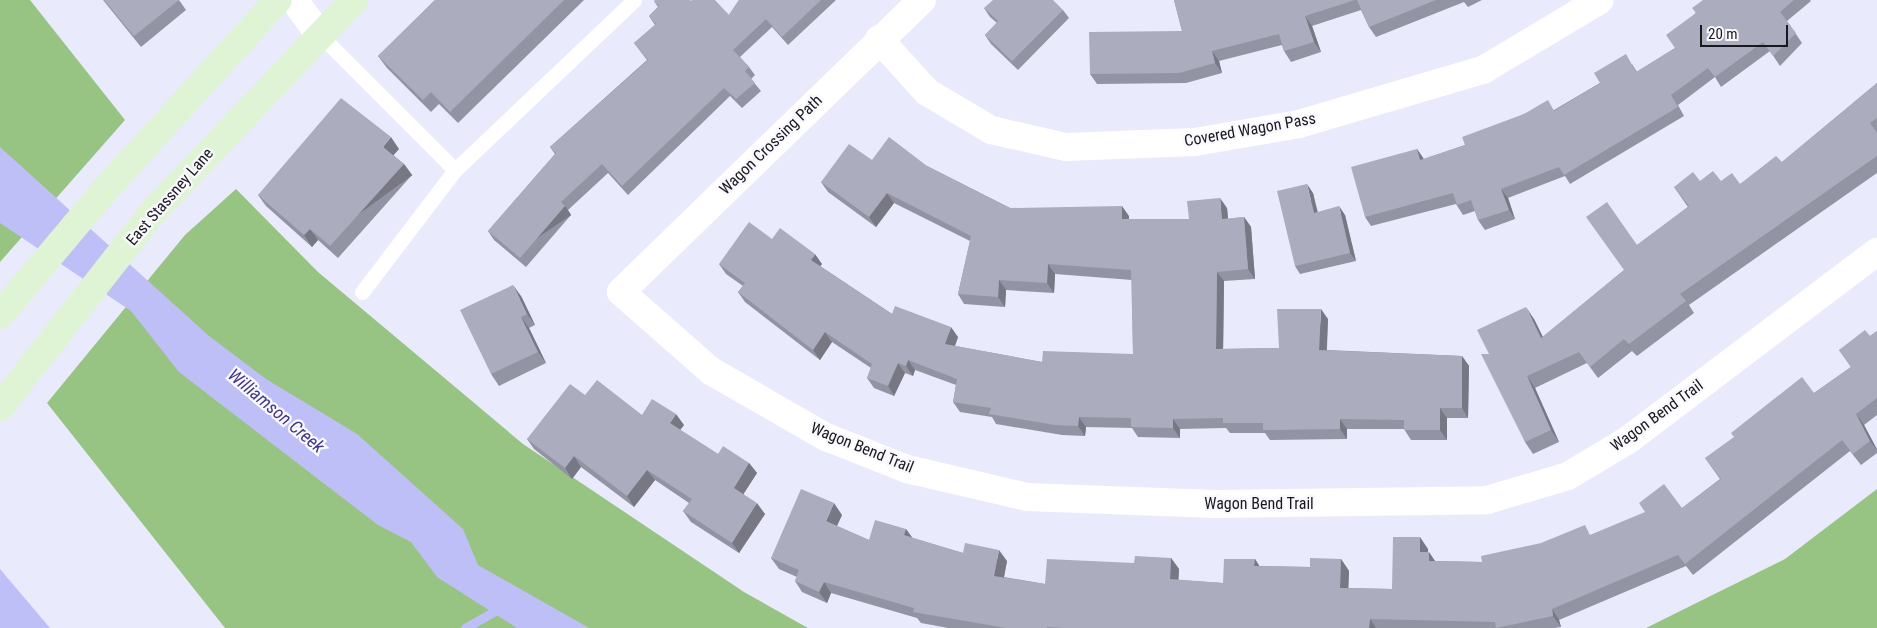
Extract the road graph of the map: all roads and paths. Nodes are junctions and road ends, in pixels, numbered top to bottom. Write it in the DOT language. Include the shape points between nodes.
graph roads {
  1 [pos="278,0"];
  2 [pos="294,0"];
  3 [pos="354,0"];
  4 [pos="634,0"];
  5 [pos="922,0"];
  6 [pos="1600,0"];
  7 [pos="318,34"];
  8 [pos="879,39"];
  9 [pos="456,170"];
  10 [pos="1877,252"];
  11 [pos="362,292"];
  12 [pos="621,292"];
  13 [pos="0,315"];
  14 [pos="0,407"];
  1 -- 13 [label="main road" via="104,191"];
  2 -- 7 [label="street"];
  3 -- 7 [label="main road, East Stassney Lane"];
  4 -- 9 [label="lane"];
  5 -- 8 [label="street, Wagon Crossing Path"];
  6 -- 8 [label="street, Covered Wagon Pass" via="1483,70 1299,124 1195,142 1066,147 991,130 927,92"];
  7 -- 9 [label="lane"];
  7 -- 14 [label="main road, East Stassney Lane" via="152,213"];
  8 -- 12 [label="street, Wagon Crossing Path"];
  9 -- 11 [label="lane"];
  10 -- 12 [label="street, Wagon Bend Trail" via="1628,440 1568,476 1487,500 1390,504 1027,497 907,469 826,437 711,371"];
}
